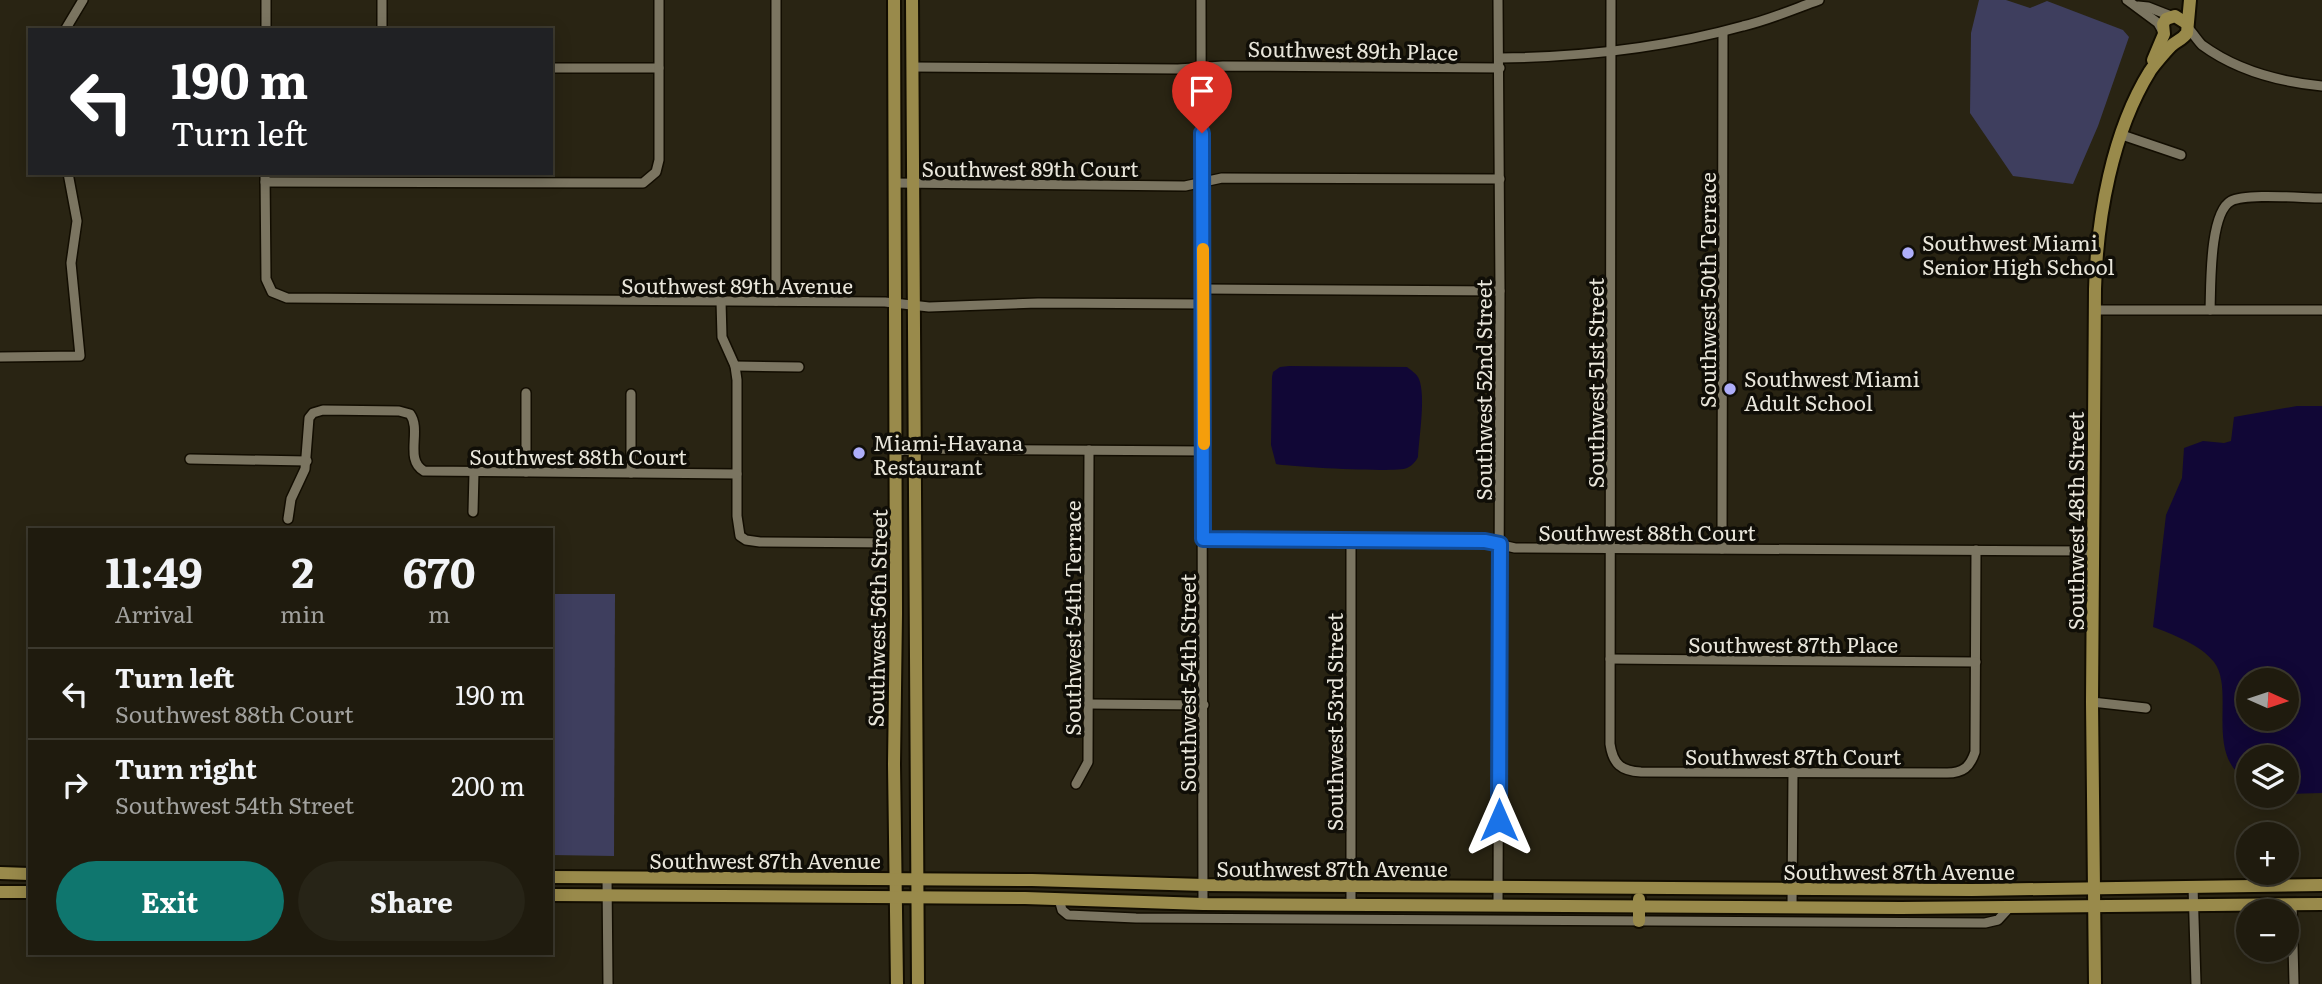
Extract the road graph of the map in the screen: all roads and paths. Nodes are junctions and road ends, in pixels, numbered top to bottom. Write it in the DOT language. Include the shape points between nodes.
graph roads {
  1 [pos="83,0"];
  2 [pos="266,0"];
  3 [pos="382,0"];
  4 [pos="659,0"];
  5 [pos="776,0"];
  6 [pos="894,0"];
  7 [pos="912,0"];
  8 [pos="1201,0"];
  9 [pos="1498,0"];
  10 [pos="1611,0"];
  11 [pos="1819,0"];
  12 [pos="2127,0"];
  13 [pos="2184,0"];
  14 [pos="2190,0"];
  15 [pos="2138,6"];
  16 [pos="2173,16"];
  17 [pos="66,28"];
  18 [pos="266,28"];
  19 [pos="382,28"];
  20 [pos="1723,32"];
  21 [pos="2163,32"];
  22 [pos="2183,33"];
  23 [pos="1612,51"];
  24 [pos="1500,58"];
  25 [pos="912,67"];
  26 [pos="1201,67"];
  27 [pos="2152,67"];
  28 [pos="553,68"];
  29 [pos="659,68"];
  30 [pos="1500,68"];
  31 [pos="2322,86"];
  32 [pos="2122,135"];
  33 [pos="2181,155"];
  34 [pos="68,175"];
  35 [pos="265,178"];
  36 [pos="382,178"];
  37 [pos="1500,179"];
  38 [pos="1202,182"];
  39 [pos="894,183"];
  40 [pos="913,184"];
  41 [pos="2322,198"];
  42 [pos="1203,289"];
  43 [pos="1500,291"];
  44 [pos="721,301"];
  45 [pos="776,301"];
  46 [pos="895,303"];
  47 [pos="1203,304"];
  48 [pos="913,306"];
  49 [pos="2095,310"];
  50 [pos="2210,310"];
  51 [pos="2322,310"];
  52 [pos="0,357"];
  53 [pos="735,366"];
  54 [pos="799,366"];
  55 [pos="526,393"];
  56 [pos="631,394"];
  57 [pos="913,450"];
  58 [pos="1089,450"];
  59 [pos="896,451"];
  60 [pos="1204,451"];
  61 [pos="190,459"];
  62 [pos="307,461"];
  63 [pos="474,472"];
  64 [pos="526,472"];
  65 [pos="631,473"];
  66 [pos="737,474"];
  67 [pos="473,512"];
  68 [pos="288,519"];
  69 [pos="1203,539"];
  70 [pos="1351,540"];
  71 [pos="896,543"];
  72 [pos="1500,544"];
  73 [pos="1611,548"];
  74 [pos="1722,549"];
  75 [pos="1976,550"];
  76 [pos="2092,551"];
  77 [pos="1611,659"];
  78 [pos="1976,662"];
  79 [pos="2092,702"];
  80 [pos="1088,704"];
  81 [pos="1204,705"];
  82 [pos="2146,708"];
  83 [pos="1618,765"];
  84 [pos="1793,772"];
  85 [pos="1076,784"];
  86 [pos="0,873"];
  87 [pos="28,874"];
  88 [pos="553,877"];
  89 [pos="607,877"];
  90 [pos="895,879"];
  91 [pos="916,879"];
  92 [pos="1081,882"];
  93 [pos="1204,885"];
  94 [pos="2292,885"];
  95 [pos="2299,885"];
  96 [pos="2322,885"];
  97 [pos="1351,886"];
  98 [pos="2193,886"];
  99 [pos="1498,887"];
  100 [pos="1640,888"];
  101 [pos="2093,888"];
  102 [pos="1792,889"];
  103 [pos="0,892"];
  104 [pos="28,892"];
  105 [pos="553,895"];
  106 [pos="607,895"];
  107 [pos="895,897"];
  108 [pos="917,897"];
  109 [pos="1059,899"];
  110 [pos="2292,899"];
  111 [pos="1203,904"];
  112 [pos="2193,904"];
  113 [pos="2236,904"];
  114 [pos="2299,904"];
  115 [pos="2322,904"];
  116 [pos="1350,905"];
  117 [pos="1498,906"];
  118 [pos="2093,906"];
  119 [pos="1639,907"];
  120 [pos="1792,907"];
  121 [pos="2009,908"];
  122 [pos="1639,921"];
  123 [pos="2293,962"];
  124 [pos="608,984"];
  125 [pos="897,984"];
  126 [pos="918,984"];
  127 [pos="2095,984"];
  128 [pos="2196,984"];
  129 [pos="2294,984"];
  1 -- 17 [label="street"];
  2 -- 18 [label="street"];
  3 -- 19 [label="street"];
  4 -- 29 [label="street"];
  5 -- 45 [label="street"];
  6 -- 39 [label="main road, Southwest 56th Street"];
  7 -- 25 [label="main road, Southwest 56th Street"];
  8 -- 26 [label="street, Southwest 54th Street"];
  9 -- 24 [label="street, Southwest 52nd Street"];
  10 -- 23 [label="street, Southwest 51st Street"];
  11 -- 20 [label="street"];
  12 -- 15 [label="street"];
  13 -- 16 [label="main road, Southwest 48th Street"];
  14 -- 22 [label="main road"];
  15 -- 16 [label="street"];
  15 -- 21 [label="street"];
  16 -- 21 [label="main road, Southwest 48th Street" via="2163,24"];
  16 -- 22 [label="main road" via="2180,17"];
  20 -- 23 [label="street"];
  20 -- 74 [label="street, Southwest 50th Terrace"];
  21 -- 22 [label="main road" via="2169,40"];
  21 -- 27 [label="main road, Southwest 48th Street"];
  22 -- 27 [label="main road, Southwest 48th Street"];
  22 -- 31 [label="street" via="2255,71"];
  23 -- 24 [label="street"];
  23 -- 73 [label="street, Southwest 51st Street"];
  24 -- 30 [label="street, Southwest 52nd Street"];
  25 -- 26 [label="street, Southwest 89th Place"];
  25 -- 40 [label="main road, Southwest 56th Street"];
  26 -- 30 [label="street, Southwest 89th Place"];
  26 -- 38 [label="street, Southwest 54th Street"];
  27 -- 32 [label="main road, Southwest 48th Street"];
  28 -- 29 [label="street"];
  29 -- 36 [label="street" via="659,160 653,176 643,183"];
  30 -- 37 [label="street, Southwest 52nd Street"];
  32 -- 33 [label="street"];
  32 -- 49 [label="main road, Southwest 48th Street" via="2100,224"];
  34 -- 52 [label="street" via="77,221 71,263 80,356"];
  35 -- 36 [label="street"];
  35 -- 44 [label="street, Southwest 89th Avenue" via="266,271 272,292 281,297"];
  37 -- 38 [label="street, Southwest 89th Court" via="1222,178"];
  37 -- 43 [label="street, Southwest 52nd Street"];
  38 -- 40 [label="street, Southwest 89th Court" via="1185,186"];
  38 -- 42 [label="street, Southwest 54th Street"];
  39 -- 40 [label="street, Southwest 89th Court"];
  39 -- 46 [label="main road, Southwest 56th Street"];
  40 -- 48 [label="main road, Southwest 56th Street"];
  41 -- 50 [label="street" via="2241,198 2225,206 2216,235"];
  42 -- 43 [label="street"];
  42 -- 47 [label="street, Southwest 54th Street"];
  43 -- 72 [label="street, Southwest 52nd Street"];
  44 -- 45 [label="street, Southwest 89th Avenue"];
  44 -- 53 [label="street" via="722,337"];
  45 -- 46 [label="street, Southwest 89th Avenue"];
  46 -- 48 [label="street, Southwest 89th Avenue"];
  46 -- 59 [label="main road, Southwest 56th Street"];
  47 -- 48 [label="street, Southwest 89th Avenue"];
  47 -- 60 [label="street, Southwest 54th Street"];
  48 -- 57 [label="main road, Southwest 56th Street"];
  49 -- 50 [label="street"];
  49 -- 76 [label="main road, Southwest 48th Street"];
  50 -- 51 [label="street"];
  53 -- 54 [label="street"];
  53 -- 66 [label="street"];
  55 -- 64 [label="street"];
  56 -- 65 [label="street"];
  57 -- 58 [label="street"];
  57 -- 59 [label="street"];
  57 -- 91 [label="main road, Southwest 56th Street"];
  58 -- 60 [label="street"];
  58 -- 80 [label="street, Southwest 54th Terrace"];
  59 -- 71 [label="main road, Southwest 56th Street"];
  60 -- 69 [label="street, Southwest 54th Street"];
  61 -- 62 [label="street"];
  62 -- 63 [label="street, Southwest 88th Court" via="313,413 399,411 412,416 419,468"];
  62 -- 68 [label="street"];
  63 -- 64 [label="street, Southwest 88th Court"];
  63 -- 67 [label="street"];
  64 -- 65 [label="street, Southwest 88th Court"];
  65 -- 66 [label="street, Southwest 88th Court"];
  66 -- 71 [label="street" via="740,536 755,542"];
  69 -- 70 [label="street, Southwest 88th Court"];
  69 -- 81 [label="street, Southwest 54th Street"];
  70 -- 72 [label="street, Southwest 88th Court"];
  70 -- 97 [label="street, Southwest 53rd Street"];
  71 -- 90 [label="main road, Southwest 56th Street"];
  72 -- 73 [label="street, Southwest 88th Court"];
  72 -- 99 [label="street, Southwest 52nd Street"];
  73 -- 74 [label="street, Southwest 88th Court"];
  73 -- 77 [label="street, Southwest 51st Street"];
  74 -- 75 [label="street, Southwest 88th Court"];
  75 -- 76 [label="street, Southwest 88th Court"];
  75 -- 78 [label="street"];
  76 -- 79 [label="main road, Southwest 48th Street"];
  77 -- 78 [label="street, Southwest 87th Place"];
  77 -- 83 [label="street, Southwest 51st Street" via="1610,744"];
  78 -- 84 [label="street, Southwest 87th Court" via="1975,752 1962,771"];
  79 -- 82 [label="street"];
  79 -- 101 [label="main road, Southwest 48th Street"];
  80 -- 81 [label="street"];
  80 -- 85 [label="street, Southwest 54th Terrace" via="1088,762"];
  81 -- 93 [label="street, Southwest 54th Street"];
  83 -- 84 [label="street, Southwest 87th Court" via="1641,772"];
  84 -- 102 [label="street"];
  86 -- 87 [label="main road"];
  88 -- 89 [label="main road, Southwest 87th Avenue"];
  89 -- 90 [label="main road, Southwest 87th Avenue"];
  89 -- 106 [label="street"];
  90 -- 91 [label="main road, Southwest 87th Avenue"];
  90 -- 107 [label="main road, Southwest 56th Street"];
  91 -- 92 [label="main road, Southwest 87th Avenue"];
  91 -- 108 [label="main road, Southwest 56th Street"];
  92 -- 93 [label="main road, Southwest 87th Avenue"];
  92 -- 109 [label="main road" via="1063,891"];
  93 -- 97 [label="main road, Southwest 87th Avenue"];
  93 -- 111 [label="street, Southwest 54th Street"];
  94 -- 98 [label="main road, Southwest 87th Avenue"];
  94 -- 110 [label="main road"];
  95 -- 96 [label="main road, Southwest 87th Avenue"];
  97 -- 99 [label="main road, Southwest 87th Avenue"];
  97 -- 116 [label="street, Southwest 53rd Street"];
  98 -- 101 [label="main road, Southwest 87th Avenue"];
  98 -- 112 [label="street"];
  99 -- 100 [label="main road, Southwest 87th Avenue"];
  99 -- 117 [label="street, Southwest 52nd Street"];
  100 -- 102 [label="main road, Southwest 87th Avenue"];
  100 -- 119 [label="main road"];
  101 -- 102 [label="main road, Southwest 87th Avenue"];
  101 -- 118 [label="main road, Southwest 48th Street"];
  102 -- 120 [label="street"];
  103 -- 104 [label="main road"];
  105 -- 106 [label="main road, Southwest 87th Avenue"];
  106 -- 107 [label="main road, Southwest 87th Avenue"];
  106 -- 124 [label="street"];
  107 -- 108 [label="main road, Southwest 87th Avenue"];
  107 -- 125 [label="main road, Southwest 56th Street"];
  108 -- 109 [label="main road, Southwest 87th Avenue"];
  108 -- 126 [label="main road, Southwest 56th Street"];
  109 -- 111 [label="main road, Southwest 87th Avenue"];
  109 -- 122 [label="street, Southwest 87th Avenue" via="1064,913 1073,916"];
  111 -- 116 [label="main road, Southwest 87th Avenue"];
  112 -- 113 [label="main road, Southwest 87th Avenue"];
  112 -- 118 [label="main road, Southwest 87th Avenue"];
  112 -- 128 [label="street"];
  114 -- 115 [label="main road, Southwest 87th Avenue"];
  116 -- 117 [label="main road, Southwest 87th Avenue"];
  117 -- 119 [label="main road, Southwest 87th Avenue"];
  118 -- 121 [label="main road, Southwest 87th Avenue"];
  118 -- 127 [label="main road, Southwest 48th Street"];
  119 -- 120 [label="main road, Southwest 87th Avenue"];
  119 -- 122 [label="main road"];
  120 -- 121 [label="main road, Southwest 87th Avenue"];
  121 -- 122 [label="street, Southwest 87th Avenue" via="1998,920 1985,923"];
  123 -- 129 [label="street"];
}
